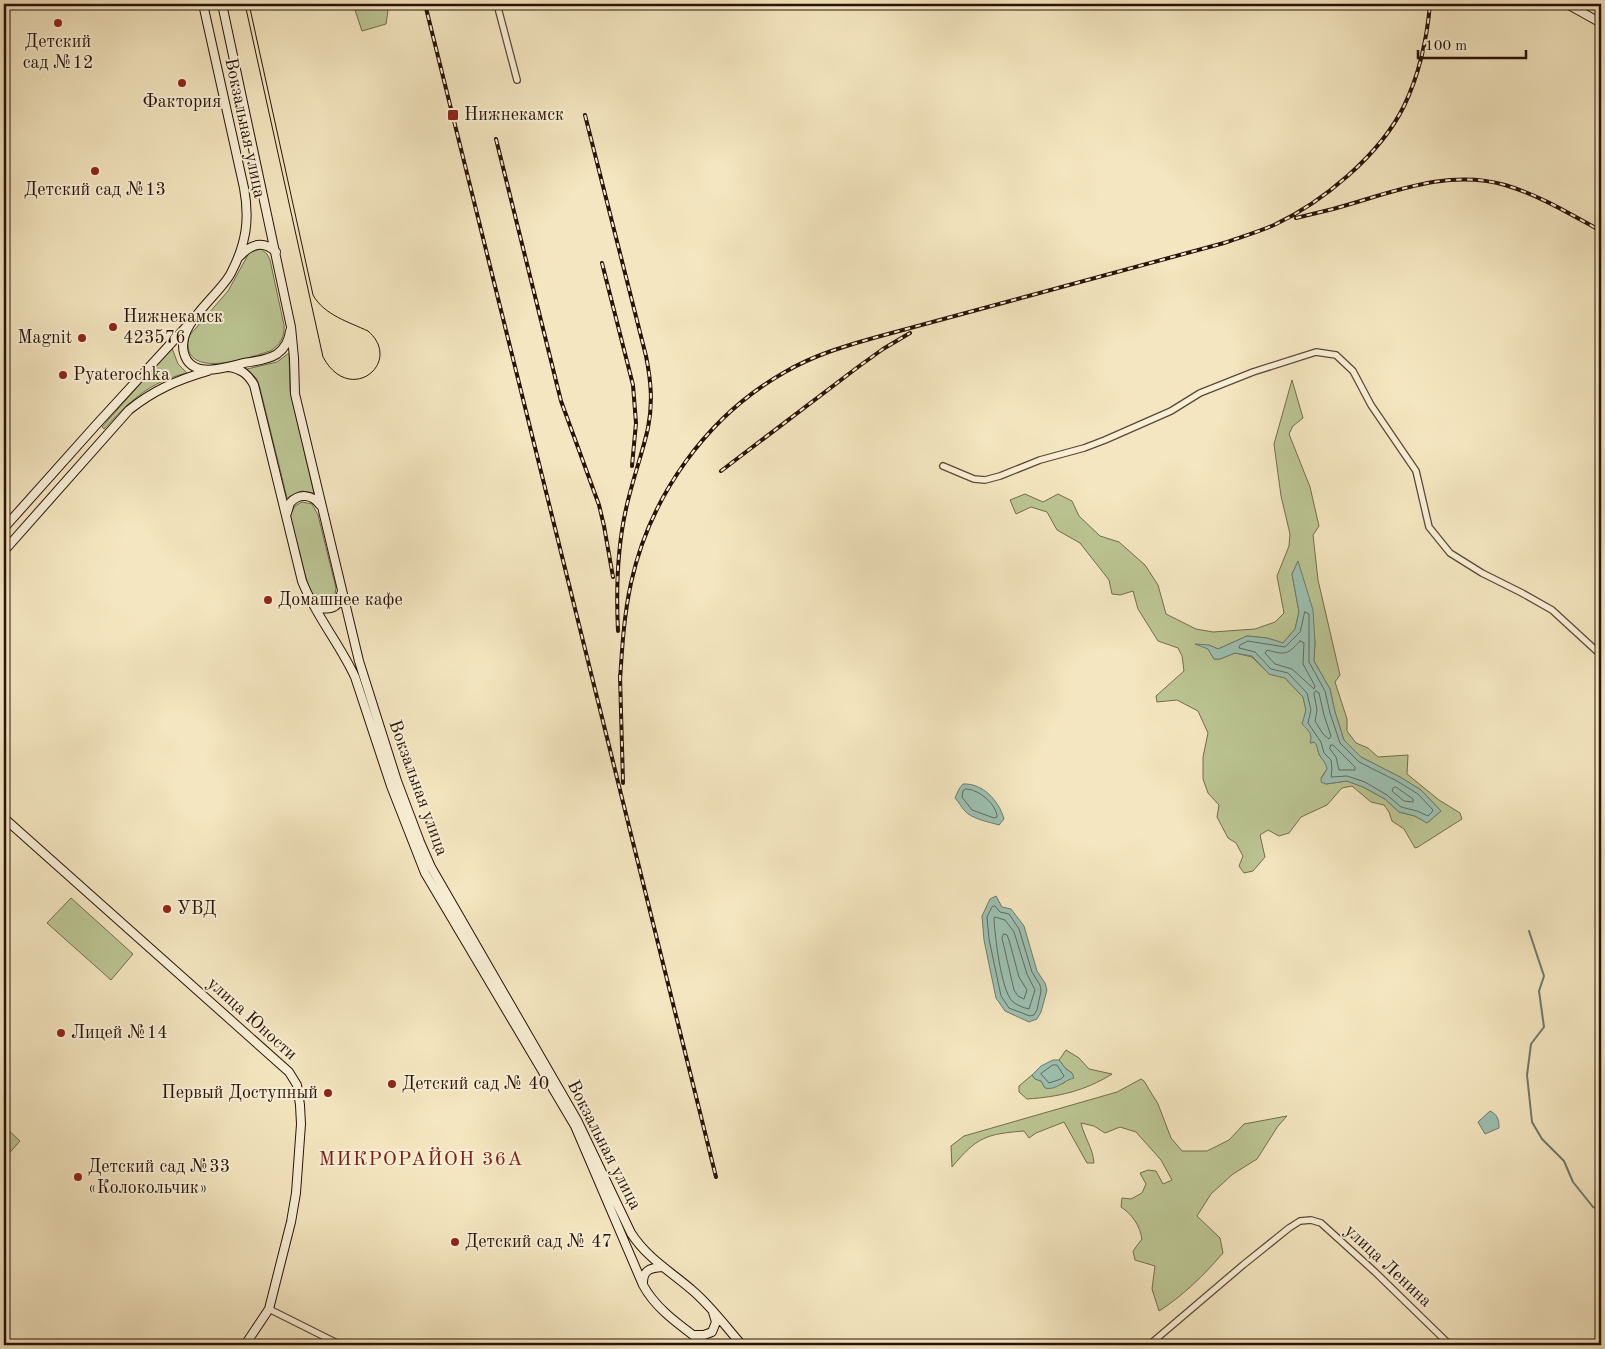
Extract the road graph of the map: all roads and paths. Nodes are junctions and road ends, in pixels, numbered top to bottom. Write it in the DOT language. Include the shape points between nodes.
graph roads {
  1 [pos="203,4"];
  2 [pos="222,4"];
  3 [pos="497,4"];
  4 [pos="1567,4"];
  5 [pos="1601,24"];
  6 [pos="517,80"];
  7 [pos="276,252"];
  8 [pos="238,258"];
  9 [pos="193,320"];
  10 [pos="291,327"];
  11 [pos="229,367"];
  12 [pos="210,370"];
  13 [pos="943,466"];
  14 [pos="322,509"];
  15 [pos="287,519"];
  16 [pos="4,528"];
  17 [pos="4,551"];
  18 [pos="341,592"];
  19 [pos="312,603"];
  20 [pos="1601,655"];
  21 [pos="4,818"];
  22 [pos="662,1267"];
  23 [pos="643,1285"];
  24 [pos="269,1309"];
  25 [pos="712,1310"];
  26 [pos="693,1335"];
  27 [pos="246,1345"];
  28 [pos="341,1345"];
  29 [pos="706,1345"];
  30 [pos="742,1345"];
  31 [pos="1149,1345"];
  32 [pos="1450,1345"];
  1 -- 8 [label="main road, Вокзальная улица" via="246,202 247,226"];
  2 -- 7 [label="main road, Вокзальная улица"];
  3 -- 6 [label="street"];
  4 -- 5 [label="main road"];
  7 -- 8 [label="main road, Вокзальная улица" via="266,245 256,244"];
  7 -- 10 [label="main road, Вокзальная улица"];
  8 -- 9 [label="main road, Вокзальная улица" via="224,284"];
  9 -- 12 [label="main road, Вокзальная улица" via="184,340 184,354 192,366"];
  9 -- 16 [label="main road"];
  10 -- 11 [label="main road, Вокзальная улица" via="287,344 277,353"];
  10 -- 14 [label="main road, Вокзальная улица" via="295,394"];
  11 -- 12 [label="main road, Вокзальная улица"];
  11 -- 15 [label="main road, Вокзальная улица" via="243,371 254,385"];
  12 -- 17 [label="main road" via="153,392 128,410"];
  13 -- 20 [label="street" via="974,479 1000,476 1105,440 1171,411 1200,393 1253,372 1316,352 1336,355 1353,371 1371,405 1416,471 1429,527 1450,553 1552,610"];
  14 -- 15 [label="main road" via="315,499 300,497 290,503"];
  14 -- 18 [label="main road, Вокзальная улица"];
  15 -- 19 [label="main road, Вокзальная улица" via="302,581"];
  18 -- 19 [label="main road" via="340,601 331,608"];
  18 -- 22 [label="main road, Вокзальная улица" via="362,674 388,754 431,867 577,1120 631,1233"];
  19 -- 23 [label="main road, Вокзальная улица" via="355,677 390,786 424,873 575,1126"];
  21 -- 24 [label="main road, улица Юности" via="242,1029 289,1072 295,1082 301,1124 296,1193"];
  22 -- 23 [label="main road" via="647,1270"];
  22 -- 25 [label="main road, Вокзальная улица" via="695,1292"];
  23 -- 26 [label="main road, Вокзальная улица" via="656,1304"];
  24 -- 27 [label="main road, улица Юности"];
  24 -- 28 [label="street"];
  25 -- 26 [label="main road" via="716,1322 712,1332"];
  25 -- 30 [label="main road, Вокзальная улица"];
  26 -- 29 [label="main road, Вокзальная улица"];
  31 -- 32 [label="street, улица Ленина" via="1300,1220 1321,1222"];
}
